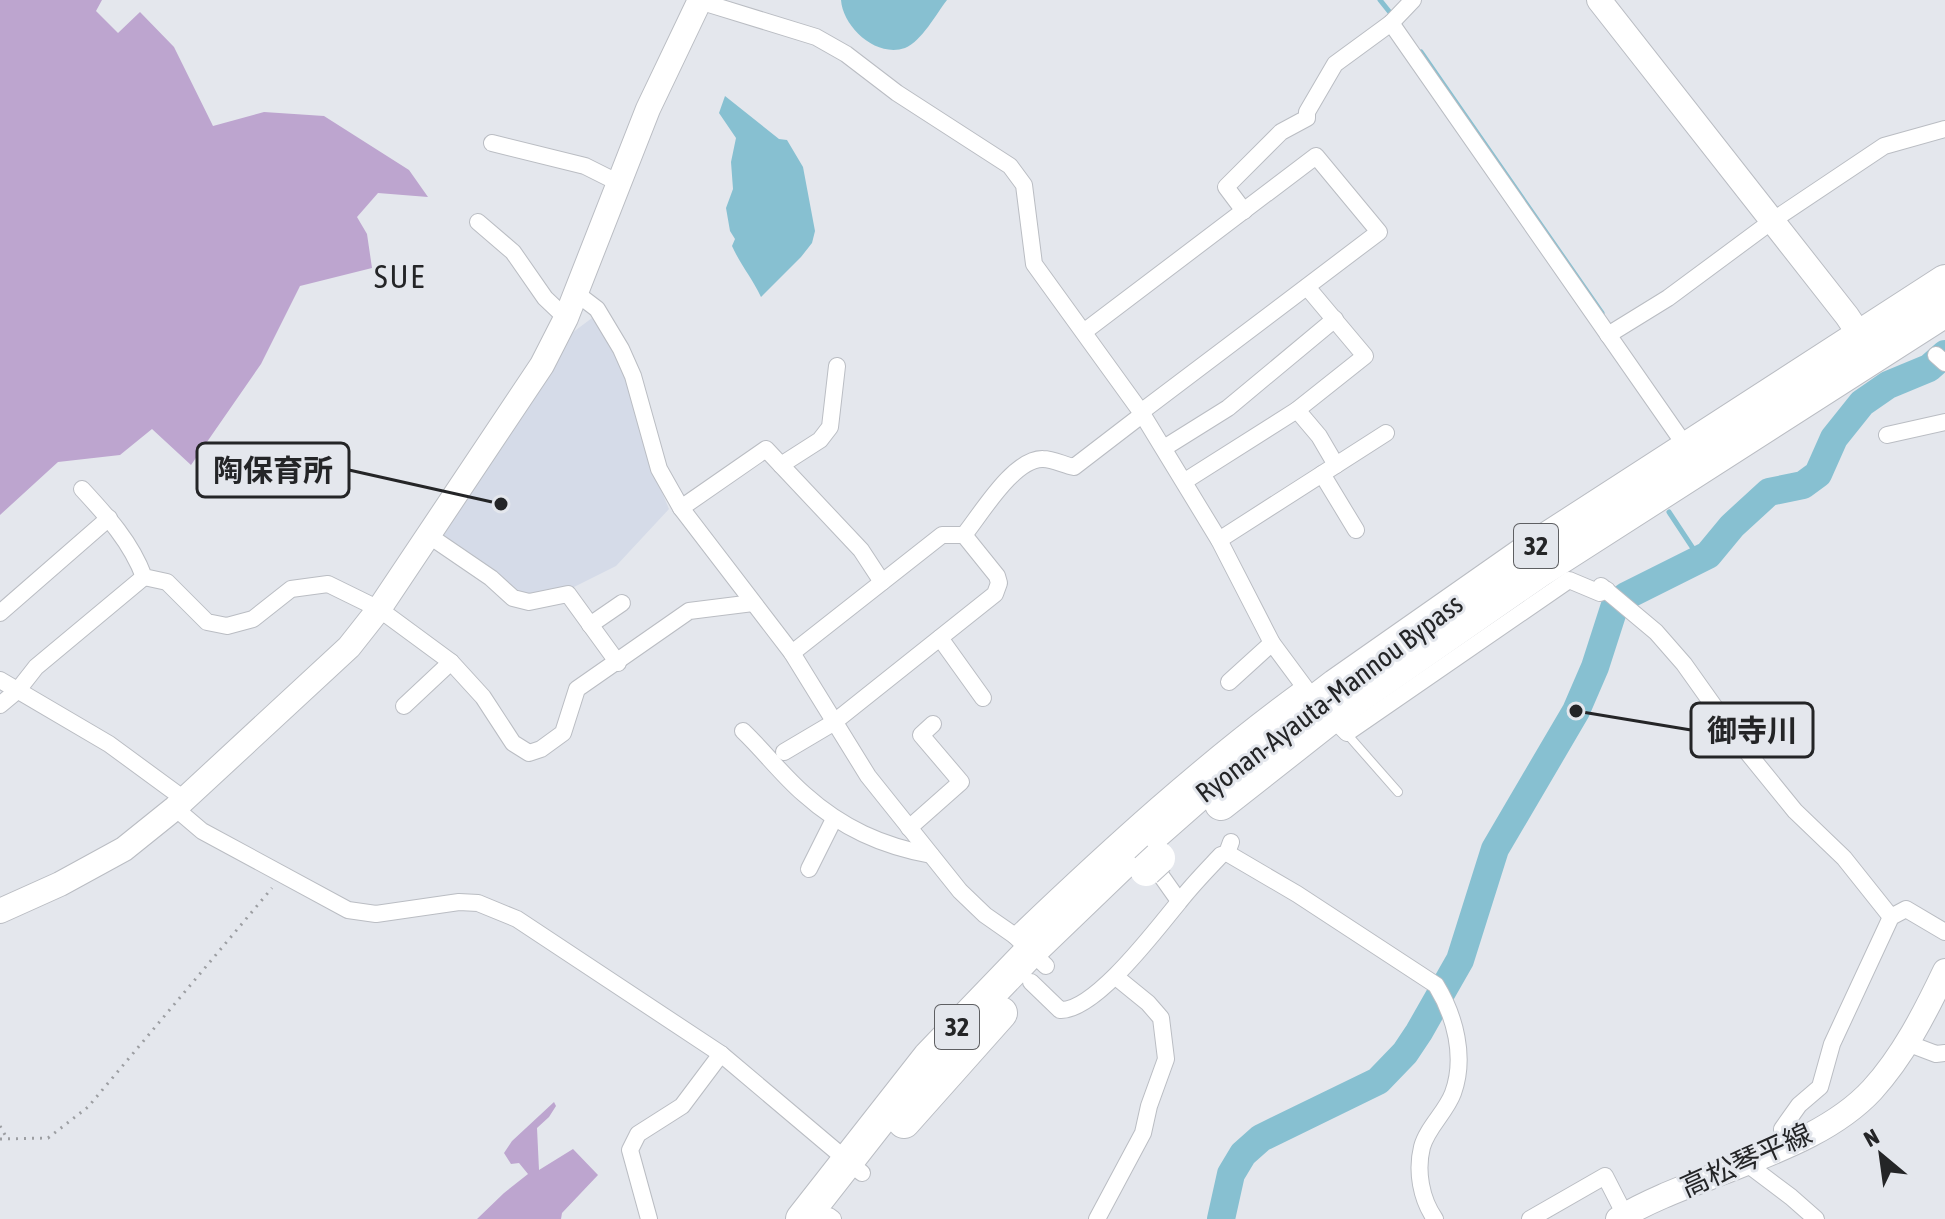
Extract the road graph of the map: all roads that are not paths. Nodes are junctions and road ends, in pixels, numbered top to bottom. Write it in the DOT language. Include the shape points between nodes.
graph roads {
  1 [pos="700,0"];
  2 [pos="1413,0"];
  3 [pos="1599,0"];
  4 [pos="1391,23"];
  5 [pos="1945,129"];
  6 [pos="492,143"];
  7 [pos="621,184"];
  8 [pos="1244,211"];
  9 [pos="1772,221"];
  10 [pos="478,222"];
  11 [pos="1945,281"];
  12 [pos="1307,287"];
  13 [pos="576,293"];
  14 [pos="1945,311"];
  15 [pos="566,318"];
  16 [pos="1335,319"];
  17 [pos="1085,331"];
  18 [pos="1612,332"];
  19 [pos="1867,346"];
  20 [pos="837,366"];
  21 [pos="1297,410"];
  22 [pos="1142,413"];
  23 [pos="1945,422"];
  24 [pos="1386,433"];
  25 [pos="1887,435"];
  26 [pos="1164,448"];
  27 [pos="1687,448"];
  28 [pos="781,465"];
  29 [pos="1329,470"];
  30 [pos="1185,481"];
  31 [pos="82,489"];
  32 [pos="681,508"];
  33 [pos="109,518"];
  34 [pos="1356,530"];
  35 [pos="428,535"];
  36 [pos="964,535"];
  37 [pos="1219,540"];
  38 [pos="1561,557"];
  39 [pos="144,577"];
  40 [pos="882,582"];
  41 [pos="1615,598"];
  42 [pos="622,603"];
  43 [pos="753,603"];
  44 [pos="379,609"];
  45 [pos="0,613"];
  46 [pos="590,625"];
  47 [pos="940,638"];
  48 [pos="1272,643"];
  49 [pos="792,653"];
  50 [pos="451,662"];
  51 [pos="618,663"];
  52 [pos="0,680"];
  53 [pos="1229,682"];
  54 [pos="18,690"];
  55 [pos="983,698"];
  56 [pos="0,705"];
  57 [pos="404,706"];
  58 [pos="1324,710"];
  59 [pos="833,723"];
  60 [pos="933,724"];
  61 [pos="743,731"];
  62 [pos="784,752"];
  63 [pos="1398,792"];
  64 [pos="180,804"];
  65 [pos="834,819"];
  66 [pos="909,828"];
  67 [pos="1143,850"];
  68 [pos="931,855"];
  69 [pos="809,869"];
  70 [pos="1179,901"];
  71 [pos="0,911"];
  72 [pos="1891,917"];
  73 [pos="1945,932"];
  74 [pos="1031,959"];
  75 [pos="1945,971"];
  76 [pos="1116,977"];
  77 [pos="1907,1043"];
  78 [pos="1945,1053"];
  79 [pos="721,1054"];
  80 [pos="1783,1147"];
  81 [pos="1746,1163"];
  82 [pos="854,1166"];
  83 [pos="1622,1217"];
  84 [pos="823,1218"];
  85 [pos="649,1219"];
  86 [pos="1097,1219"];
  87 [pos="1435,1219"];
  88 [pos="1530,1219"];
  89 [pos="1816,1219"];
  1 -- 7 [label="street" via="648,109"];
  1 -- 17 [label="street" via="816,37 1010,166 1024,185 1034,264"];
  2 -- 4 [label="street"];
  3 -- 9 [label="street"];
  4 -- 8 [label="street" via="1335,64 1307,118 1281,132 1226,187"];
  4 -- 18 [label="street"];
  5 -- 9 [label="street" via="1884,146"];
  6 -- 7 [label="street" via="585,166"];
  7 -- 13 [label="street"];
  8 -- 12 [label="street" via="1316,156 1379,232"];
  8 -- 17 [label="street"];
  9 -- 18 [label="street"];
  9 -- 19 [label="street"];
  10 -- 15 [label="street" via="513,252"];
  11 -- 19 [label="highway, Ryonan-Ayauta-Mannou Bypass / 32"];
  12 -- 16 [label="street"];
  12 -- 22 [label="street"];
  13 -- 15 [label="street"];
  13 -- 32 [label="street" via="597,309 621,349 659,469"];
  14 -- 19 [label="highway, Ryonan-Ayauta-Mannou Bypass / 32"];
  15 -- 35 [label="street" via="542,365"];
  16 -- 21 [label="street" via="1365,356"];
  16 -- 26 [label="street" via="1228,408"];
  17 -- 22 [label="street"];
  18 -- 27 [label="street"];
  19 -- 27 [label="highway, Ryonan-Ayauta-Mannou Bypass / 32"];
  19 -- 38 [label="highway, Ryonan-Ayauta-Mannou Bypass / 32"];
  20 -- 28 [label="street" via="830,427 820,440"];
  21 -- 29 [label="street" via="1319,436"];
  21 -- 30 [label="street"];
  22 -- 26 [label="street"];
  22 -- 36 [label="street" via="1074,467 1044,459 1028,462"];
  23 -- 25 [label="street"];
  24 -- 29 [label="street"];
  26 -- 30 [label="street"];
  27 -- 58 [label="highway, Ryonan-Ayauta-Mannou Bypass / 32" via="1523,554"];
  28 -- 32 [label="street" via="766,449"];
  28 -- 40 [label="street" via="861,550"];
  29 -- 34 [label="street"];
  29 -- 37 [label="street"];
  30 -- 37 [label="street"];
  31 -- 33 [label="street"];
  32 -- 43 [label="street"];
  33 -- 39 [label="street"];
  33 -- 45 [label="street"];
  35 -- 44 [label="street"];
  35 -- 46 [label="street" via="513,598 529,602 568,594"];
  36 -- 40 [label="street" via="942,535"];
  36 -- 47 [label="street" via="997,576 998,588"];
  37 -- 48 [label="street"];
  38 -- 41 [label="street" via="1570,571"];
  38 -- 58 [label="highway, Ryonan-Ayauta-Mannou Bypass / 32"];
  39 -- 44 [label="street" via="167,582 207,622 227,626 253,619 304,585 328,584"];
  39 -- 54 [label="street" via="36,667"];
  40 -- 49 [label="street"];
  41 -- 58 [label="street" via="1569,580"];
  41 -- 72 [label="street" via="1684,664 1743,747"];
  42 -- 46 [label="street"];
  43 -- 49 [label="street"];
  43 -- 51 [label="street" via="689,611"];
  44 -- 50 [label="street"];
  44 -- 64 [label="street" via="349,647"];
  46 -- 51 [label="street"];
  47 -- 55 [label="street"];
  47 -- 59 [label="street"];
  48 -- 53 [label="street"];
  48 -- 58 [label="street"];
  49 -- 59 [label="street"];
  50 -- 51 [label="street" via="483,697 513,743 529,753 563,733 577,689"];
  50 -- 57 [label="street"];
  52 -- 54 [label="street"];
  54 -- 56 [label="street"];
  54 -- 64 [label="street" via="109,744"];
  58 -- 63 [label="lane"];
  58 -- 67 [label="highway, Ryonan-Ayauta-Mannou Bypass / 32" via="1252,778"];
  59 -- 62 [label="street"];
  59 -- 66 [label="street"];
  60 -- 66 [label="street" via="921,735 961,782"];
  61 -- 65 [label="street"];
  64 -- 71 [label="street" via="124,849"];
  64 -- 79 [label="street" via="202,831 348,910 376,914 459,902 500,911"];
  65 -- 68 [label="street" via="893,848"];
  65 -- 69 [label="street"];
  66 -- 68 [label="street"];
  67 -- 70 [label="street"];
  67 -- 74 [label="highway, Ryonan-Ayauta-Mannou Bypass / 32"];
  67 -- 74 [label="street"];
  68 -- 74 [label="street" via="960,891"];
  70 -- 76 [label="street"];
  70 -- 87 [label="street" via="1229,848 1440,993 1454,1023 1460,1060 1453,1093 1422,1146 1420,1189"];
  72 -- 73 [label="street" via="1906,909"];
  72 -- 80 [label="street" via="1832,1044 1820,1087 1782,1129"];
  74 -- 76 [label="street" via="1060,1010 1067,1011"];
  74 -- 82 [label="highway, Ryonan-Ayauta-Mannou Bypass / 32" via="947,1070"];
  75 -- 77 [label="street, 高松琴平線"];
  76 -- 86 [label="street" via="1161,1018 1166,1059 1143,1133"];
  77 -- 78 [label="street"];
  77 -- 80 [label="street, 高松琴平線" via="1871,1091 1850,1109"];
  79 -- 82 [label="street"];
  79 -- 85 [label="street" via="682,1106 638,1134 630,1150"];
  80 -- 81 [label="street, 高松琴平線"];
  81 -- 83 [label="street, 高松琴平線"];
  81 -- 89 [label="street"];
  82 -- 84 [label="highway, Ryonan-Ayauta-Mannou Bypass / 32"];
  83 -- 88 [label="street" via="1605,1176"];
}
